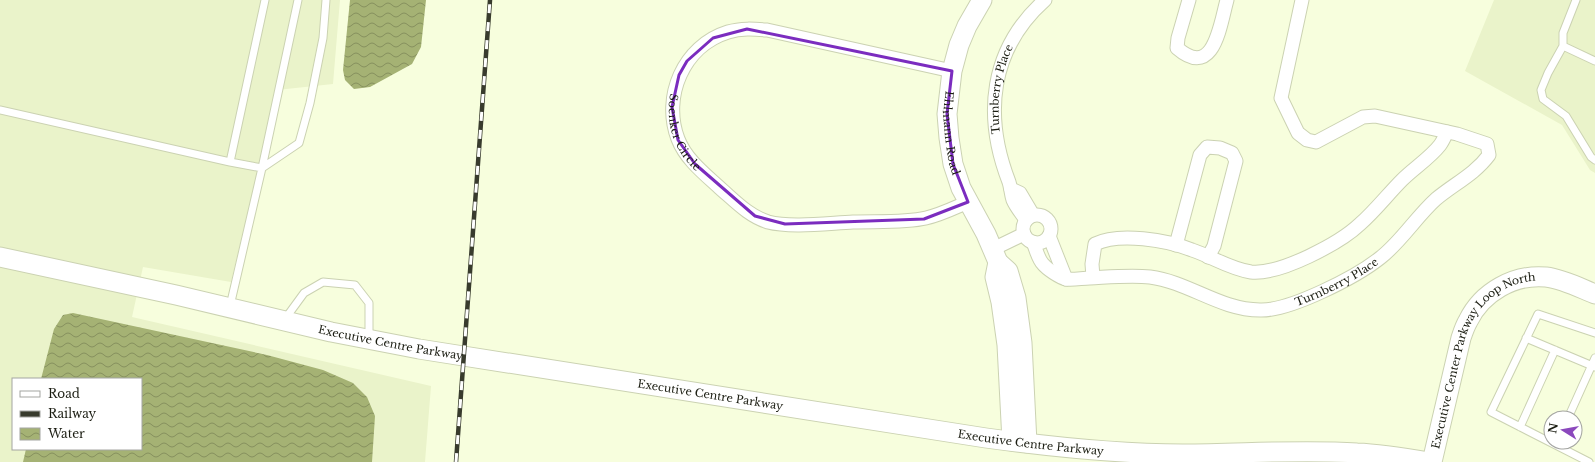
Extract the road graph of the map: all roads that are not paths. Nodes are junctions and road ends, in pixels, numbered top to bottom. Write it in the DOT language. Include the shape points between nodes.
graph roads {
  1 [pos="265,0"];
  2 [pos="298,0"];
  3 [pos="326,0"];
  4 [pos="982,0"];
  5 [pos="1045,0"];
  6 [pos="1189,0"];
  7 [pos="1227,0"];
  8 [pos="1302,0"];
  9 [pos="1576,0"];
  10 [pos="1563,46"];
  11 [pos="1595,61"];
  12 [pos="952,71"];
  13 [pos="0,110"];
  14 [pos="1447,132"];
  15 [pos="1595,160"];
  16 [pos="230,162"];
  17 [pos="262,168"];
  18 [pos="968,202"];
  19 [pos="1030,218"];
  20 [pos="1037,238"];
  21 [pos="1176,245"];
  22 [pos="996,256"];
  23 [pos="1208,257"];
  24 [pos="0,258"];
  25 [pos="1093,277"];
  26 [pos="1066,279"];
  27 [pos="1595,294"];
  28 [pos="230,308"];
  29 [pos="284,321"];
  30 [pos="1595,333"];
  31 [pos="1526,338"];
  32 [pos="368,339"];
  33 [pos="1555,350"];
  34 [pos="1595,358"];
  35 [pos="1593,366"];
  36 [pos="1572,410"];
  37 [pos="1520,427"];
  38 [pos="1543,438"];
  39 [pos="1019,442"];
  40 [pos="1568,450"];
  41 [pos="1430,462"];
  42 [pos="1589,462"];
  1 -- 16 [label="lane"];
  2 -- 17 [label="lane"];
  3 -- 17 [label="lane" via="323,38 299,143"];
  4 -- 12 [label="street, Ehlmann Road" via="967,26"];
  5 -- 19 [label="street, Turnberry Place" via="1019,29 1005,55 997,80 994,108 995,135 1012,199"];
  6 -- 7 [label="street" via="1177,48 1195,58 1204,57 1212,49"];
  8 -- 14 [label="street, Turnberry Place" via="1281,98 1298,133 1307,140 1316,142 1363,117 1375,116"];
  9 -- 10 [label="lane" via="1563,33"];
  10 -- 11 [label="lane"];
  10 -- 15 [label="lane" via="1541,90 1544,99 1566,116 1590,157"];
  12 -- 18 [label="street, Ehlmann Road" via="947,114 949,138 953,164"];
  12 -- 18 [label="street, Soenker Circle" via="767,30 747,28 712,38 687,61 675,89 673,122 678,140 695,164 740,206 769,222 802,224 924,219"];
  13 -- 16 [label="lane"];
  14 -- 23 [label="street" via="1440,145 1403,179 1361,224 1345,237 1303,259 1276,270 1254,272 1234,269"];
  14 -- 25 [label="street, Turnberry Place" via="1487,144 1489,155 1482,165 1446,190 1423,211 1381,258 1315,295 1280,308 1260,310 1232,307 1174,283 1150,277"];
  16 -- 17 [label="lane"];
  17 -- 28 [label="lane"];
  18 -- 22 [label="street, Ehlmann Road"];
  19 -- 20 [label="street" via="1024,225"];
  19 -- 20 [label="street" via="1042,216 1050,227"];
  20 -- 22 [label="street"];
  20 -- 26 [label="street"];
  20 -- 26 [label="street" via="1043,264"];
  21 -- 23 [label="street"];
  21 -- 23 [label="street" via="1200,155 1206,147 1220,148 1232,153 1236,161 1214,246"];
  21 -- 25 [label="street" via="1159,240 1104,240 1095,244"];
  22 -- 39 [label="street" via="995,277 1001,302"];
  24 -- 28 [label="street, Executive Centre Parkway"];
  25 -- 26 [label="street, Turnberry Place"];
  27 -- 41 [label="street, Executive Center Parkway Loop North" via="1554,278 1532,277 1507,283 1475,308 1461,338"];
  28 -- 29 [label="street, Executive Centre Parkway"];
  29 -- 32 [label="street, Executive Centre Parkway"];
  29 -- 32 [label="lane" via="304,293 323,282 355,285 369,303"];
  30 -- 31 [label="lane" via="1538,314"];
  31 -- 33 [label="lane"];
  31 -- 37 [label="lane" via="1491,412"];
  32 -- 39 [label="street, Executive Centre Parkway" via="543,370"];
  33 -- 35 [label="lane"];
  33 -- 37 [label="lane"];
  34 -- 35 [label="lane"];
  35 -- 36 [label="lane"];
  37 -- 38 [label="lane"];
  39 -- 41 [label="street, Executive Centre Parkway" via="1120,453 1357,452"];
  40 -- 42 [label="lane"];
}
